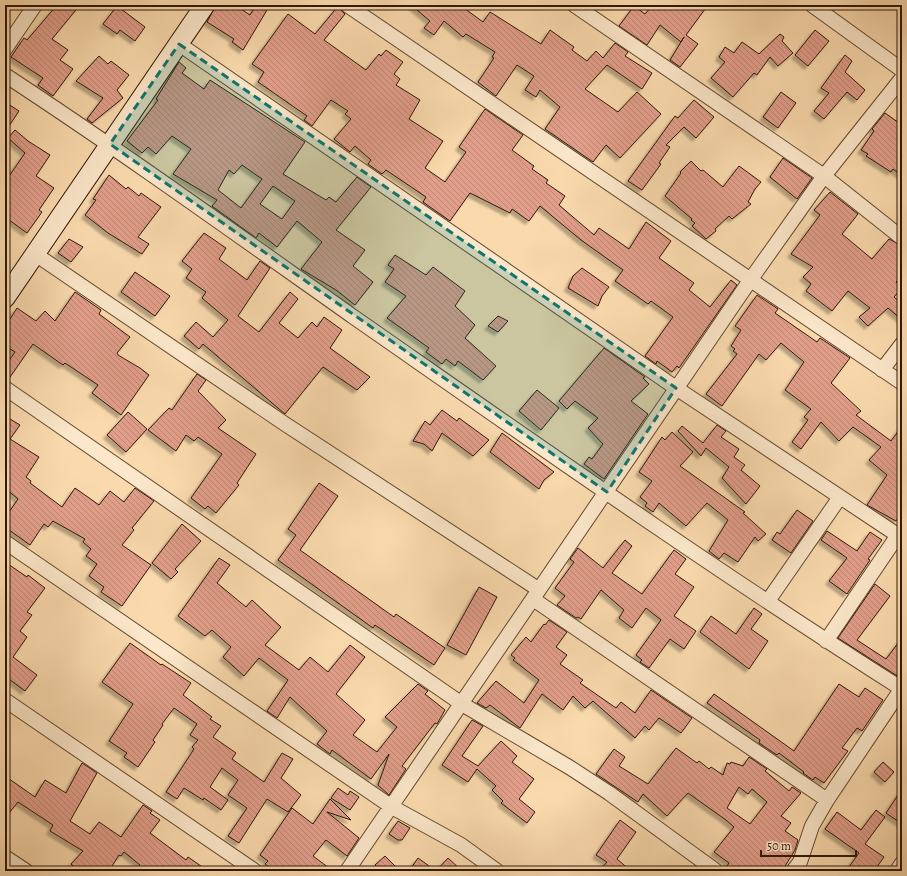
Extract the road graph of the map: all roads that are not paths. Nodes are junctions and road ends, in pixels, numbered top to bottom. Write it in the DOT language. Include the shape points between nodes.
graph roads {
  1 [pos="35,5"];
  2 [pos="205,5"];
  3 [pos="348,5"];
  4 [pos="574,5"];
  5 [pos="812,5"];
  6 [pos="179,44"];
  7 [pos="5,49"];
  8 [pos="902,70"];
  9 [pos="5,75"];
  10 [pos="902,78"];
  11 [pos="110,144"];
  12 [pos="824,176"];
  13 [pos="902,238"];
  14 [pos="35,254"];
  15 [pos="751,279"];
  16 [pos="5,298"];
  17 [pos="902,344"];
  18 [pos="882,370"];
  19 [pos="902,383"];
  20 [pos="5,388"];
  21 [pos="676,388"];
  22 [pos="607,492"];
  23 [pos="840,497"];
  24 [pos="900,537"];
  25 [pos="5,542"];
  26 [pos="535,594"];
  27 [pos="768,601"];
  28 [pos="826,640"];
  29 [pos="902,688"];
  30 [pos="5,700"];
  31 [pos="462,704"];
  32 [pos="827,800"];
  33 [pos="392,808"];
  34 [pos="5,857"];
  35 [pos="902,863"];
  36 [pos="26,871"];
  37 [pos="255,871"];
  38 [pos="347,871"];
  39 [pos="496,871"];
  40 [pos="716,871"];
  41 [pos="793,871"];
  42 [pos="896,871"];
  1 -- 7 [label="street"];
  2 -- 6 [label="street"];
  3 -- 15 [label="street"];
  4 -- 12 [label="street"];
  5 -- 8 [label="street"];
  6 -- 11 [label="street"];
  6 -- 21 [label="street"];
  9 -- 11 [label="street"];
  10 -- 12 [label="street"];
  11 -- 14 [label="street"];
  11 -- 22 [label="street"];
  12 -- 13 [label="street"];
  12 -- 15 [label="street"];
  14 -- 16 [label="street"];
  14 -- 26 [label="street"];
  15 -- 18 [label="street"];
  15 -- 21 [label="street"];
  17 -- 18 [label="street"];
  18 -- 19 [label="street"];
  20 -- 31 [label="street"];
  21 -- 22 [label="street"];
  21 -- 23 [label="street"];
  22 -- 26 [label="street"];
  22 -- 27 [label="street"];
  23 -- 24 [label="street"];
  23 -- 27 [label="street"];
  24 -- 28 [label="street"];
  25 -- 33 [label="street"];
  26 -- 31 [label="street"];
  26 -- 32 [label="street"];
  27 -- 28 [label="street"];
  28 -- 29 [label="street"];
  29 -- 32 [label="street"];
  30 -- 37 [label="street"];
  31 -- 33 [label="street"];
  31 -- 40 [label="street" via="609,793"];
  32 -- 41 [label="street" via="812,826 800,862"];
  33 -- 38 [label="street"];
  33 -- 39 [label="street" via="461,845"];
  34 -- 36 [label="street"];
  35 -- 42 [label="street"];
}
